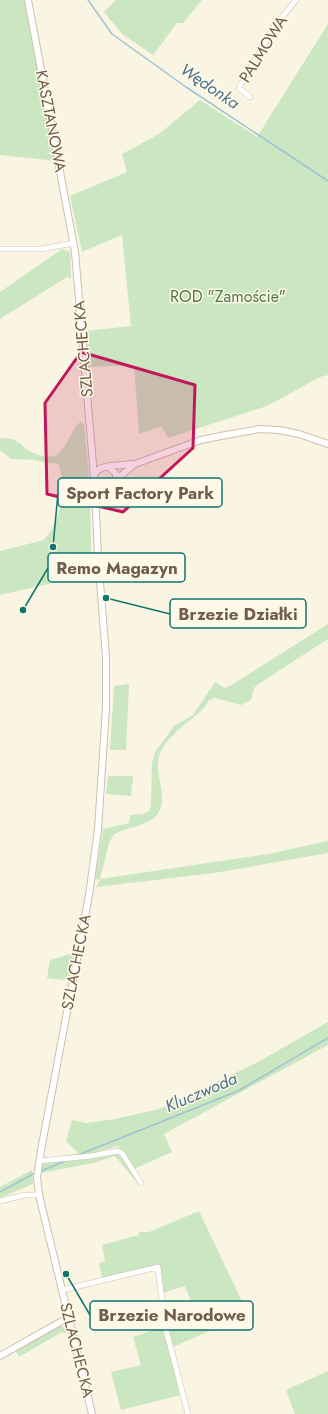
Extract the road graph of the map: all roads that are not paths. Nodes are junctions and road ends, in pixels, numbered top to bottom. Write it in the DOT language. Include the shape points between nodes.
graph roads {
  1 [pos="28,0"];
  2 [pos="296,0"];
  3 [pos="250,97"];
  4 [pos="74,243"];
  5 [pos="0,249"];
  6 [pos="328,444"];
  7 [pos="92,455"];
  8 [pos="135,464"];
  9 [pos="107,467"];
  10 [pos="94,478"];
  11 [pos="117,480"];
  12 [pos="109,489"];
  13 [pos="96,503"];
  14 [pos="39,1162"];
  15 [pos="141,1183"];
  16 [pos="39,1195"];
  17 [pos="0,1201"];
  18 [pos="62,1290"];
  19 [pos="69,1317"];
  20 [pos="0,1356"];
  21 [pos="92,1414"];
  22 [pos="188,1414"];
  1 -- 4 [label="street, KASZTANOWA"];
  2 -- 3 [label="street, PALMOWA" via="274,27 239,88"];
  4 -- 5 [label="street" via="41,249"];
  4 -- 7 [label="street, SZLACHECKA"];
  6 -- 8 [label="street" via="299,434 260,429 201,440"];
  7 -- 9 [label="street"];
  7 -- 10 [label="street, SZLACHECKA"];
  8 -- 9 [label="street"];
  8 -- 11 [label="street"];
  9 -- 10 [label="street" via="97,470"];
  9 -- 11 [label="street" via="114,471"];
  10 -- 12 [label="street" via="100,488"];
  10 -- 13 [label="street, SZLACHECKA"];
  11 -- 12 [label="street"];
  12 -- 13 [label="street"];
  13 -- 14 [label="street, SZLACHECKA" via="106,676 98,830 89,895"];
  14 -- 15 [label="street" via="118,1151 122,1153"];
  14 -- 16 [label="street, SZLACHECKA"];
  16 -- 17 [label="street" via="25,1195"];
  16 -- 18 [label="street, SZLACHECKA"];
  18 -- 19 [label="street, SZLACHECKA"];
  18 -- 22 [label="street" via="158,1267 165,1326"];
  19 -- 20 [label="street"];
  19 -- 21 [label="street, SZLACHECKA"];
}
